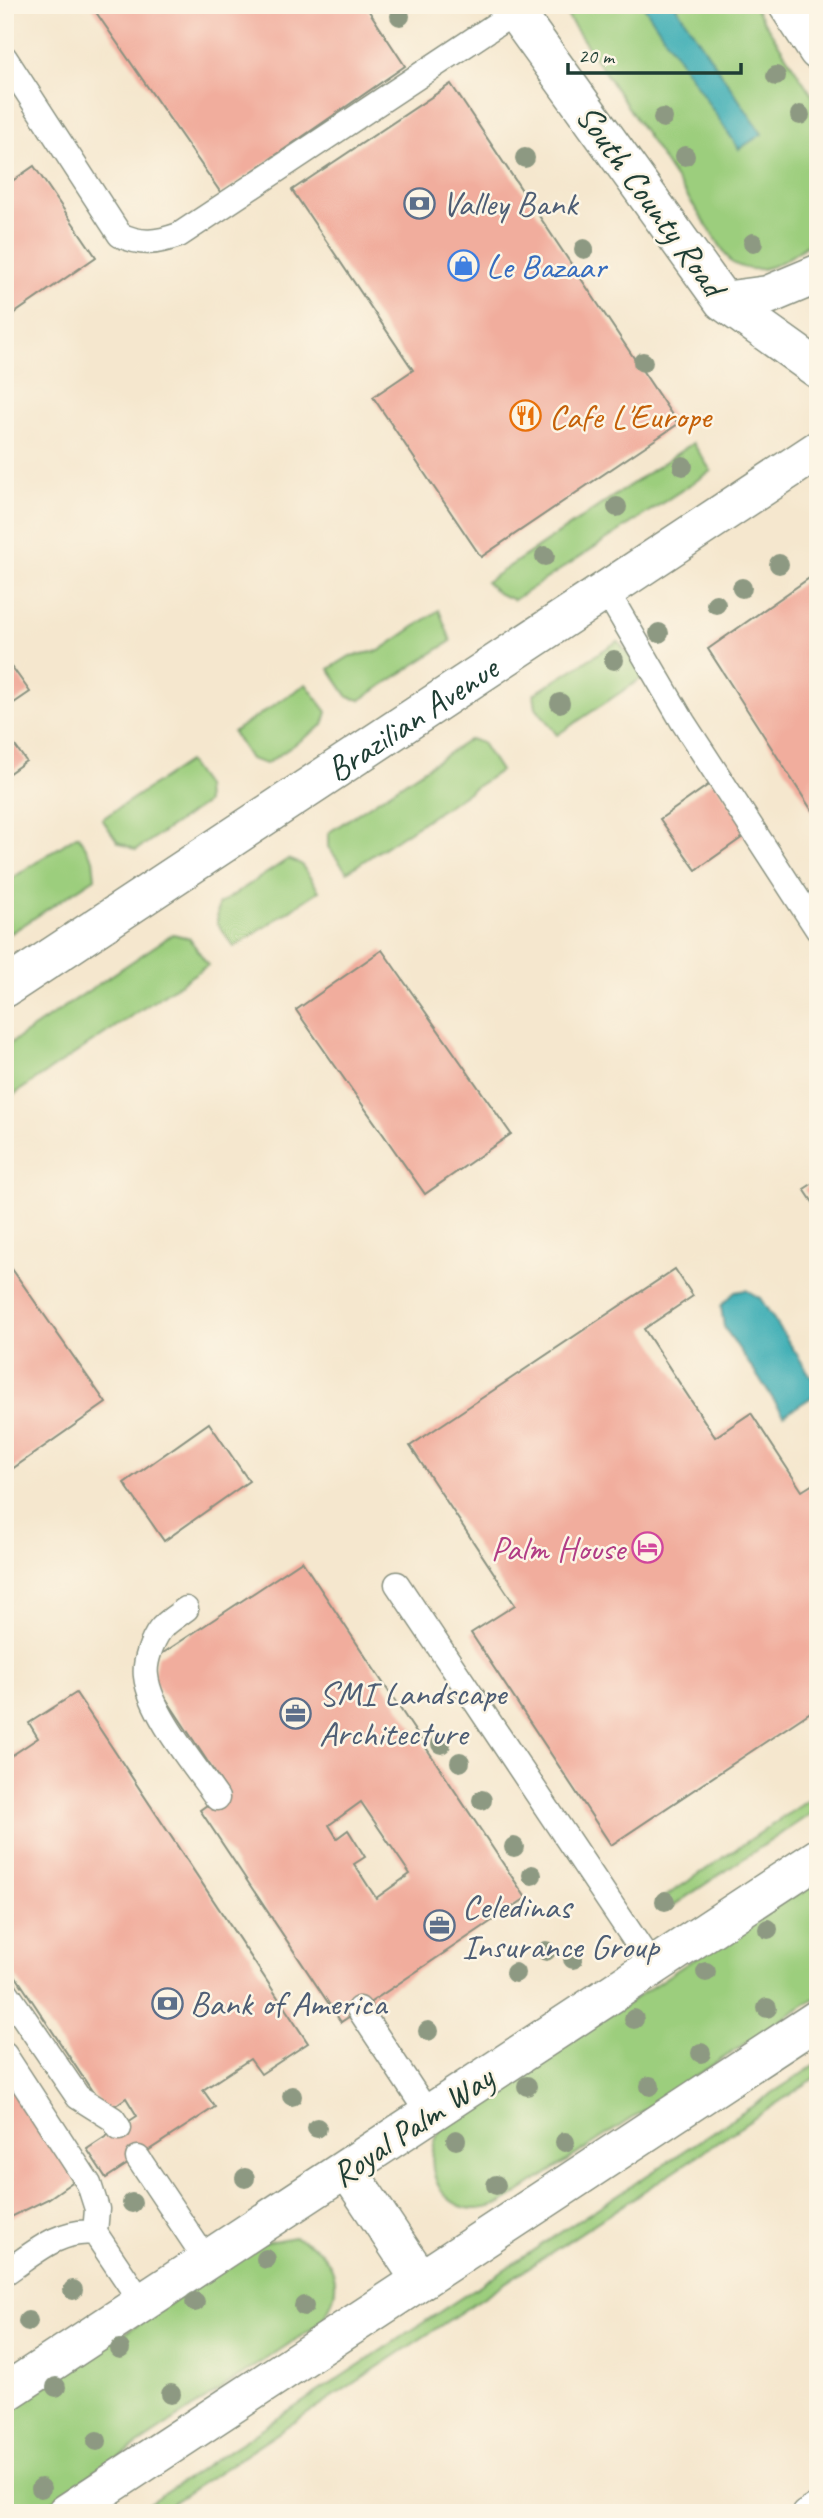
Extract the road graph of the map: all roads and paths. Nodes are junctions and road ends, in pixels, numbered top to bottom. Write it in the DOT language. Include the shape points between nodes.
graph roads {
  1 [pos="788,5"];
  2 [pos="513,8"];
  3 [pos="818,51"];
  4 [pos="5,58"];
  5 [pos="818,274"];
  6 [pos="723,301"];
  7 [pos="818,369"];
  8 [pos="818,450"];
  9 [pos="606,590"];
  10 [pos="818,929"];
  11 [pos="5,988"];
  12 [pos="397,1584"];
  13 [pos="186,1609"];
  14 [pos="217,1798"];
  15 [pos="818,1858"];
  16 [pos="653,1967"];
  17 [pos="5,1990"];
  18 [pos="359,2009"];
  19 [pos="818,2019"];
  20 [pos="5,2055"];
  21 [pos="429,2115"];
  22 [pos="119,2129"];
  23 [pos="138,2158"];
  24 [pos="347,2169"];
  25 [pos="95,2232"];
  26 [pos="207,2261"];
  27 [pos="5,2273"];
  28 [pos="420,2279"];
  29 [pos="142,2303"];
  30 [pos="5,2393"];
  31 [pos="818,2504"];
  32 [pos="67,2513"];
  33 [pos="804,2513"];
  1 -- 3 [label="street"];
  2 -- 4 [label="lane" via="179,235 159,242 138,244 120,235"];
  2 -- 6 [label="street, South County Road"];
  5 -- 6 [label="street" via="768,296"];
  6 -- 7 [label="street, South County Road"];
  8 -- 9 [label="street, Brazilian Avenue"];
  9 -- 10 [label="lane" via="683,722"];
  9 -- 11 [label="street, Brazilian Avenue"];
  12 -- 16 [label="lane"];
  13 -- 14 [label="lane" via="161,1629 149,1652 145,1674 164,1719"];
  15 -- 16 [label="street, Royal Palm Way"];
  16 -- 21 [label="street, Royal Palm Way"];
  17 -- 22 [label="lane" via="78,2097 113,2119"];
  18 -- 21 [label="lane"];
  19 -- 28 [label="street"];
  20 -- 25 [label="lane" via="89,2184 97,2209"];
  21 -- 24 [label="street, Royal Palm Way"];
  23 -- 26 [label="lane"];
  24 -- 26 [label="street, Royal Palm Way"];
  24 -- 28 [label="street"];
  25 -- 27 [label="lane" via="77,2230 58,2237"];
  25 -- 29 [label="lane"];
  26 -- 29 [label="street, Royal Palm Way"];
  28 -- 32 [label="street"];
  29 -- 30 [label="street, Royal Palm Way"];
  31 -- 33 [label="lane"];
}
